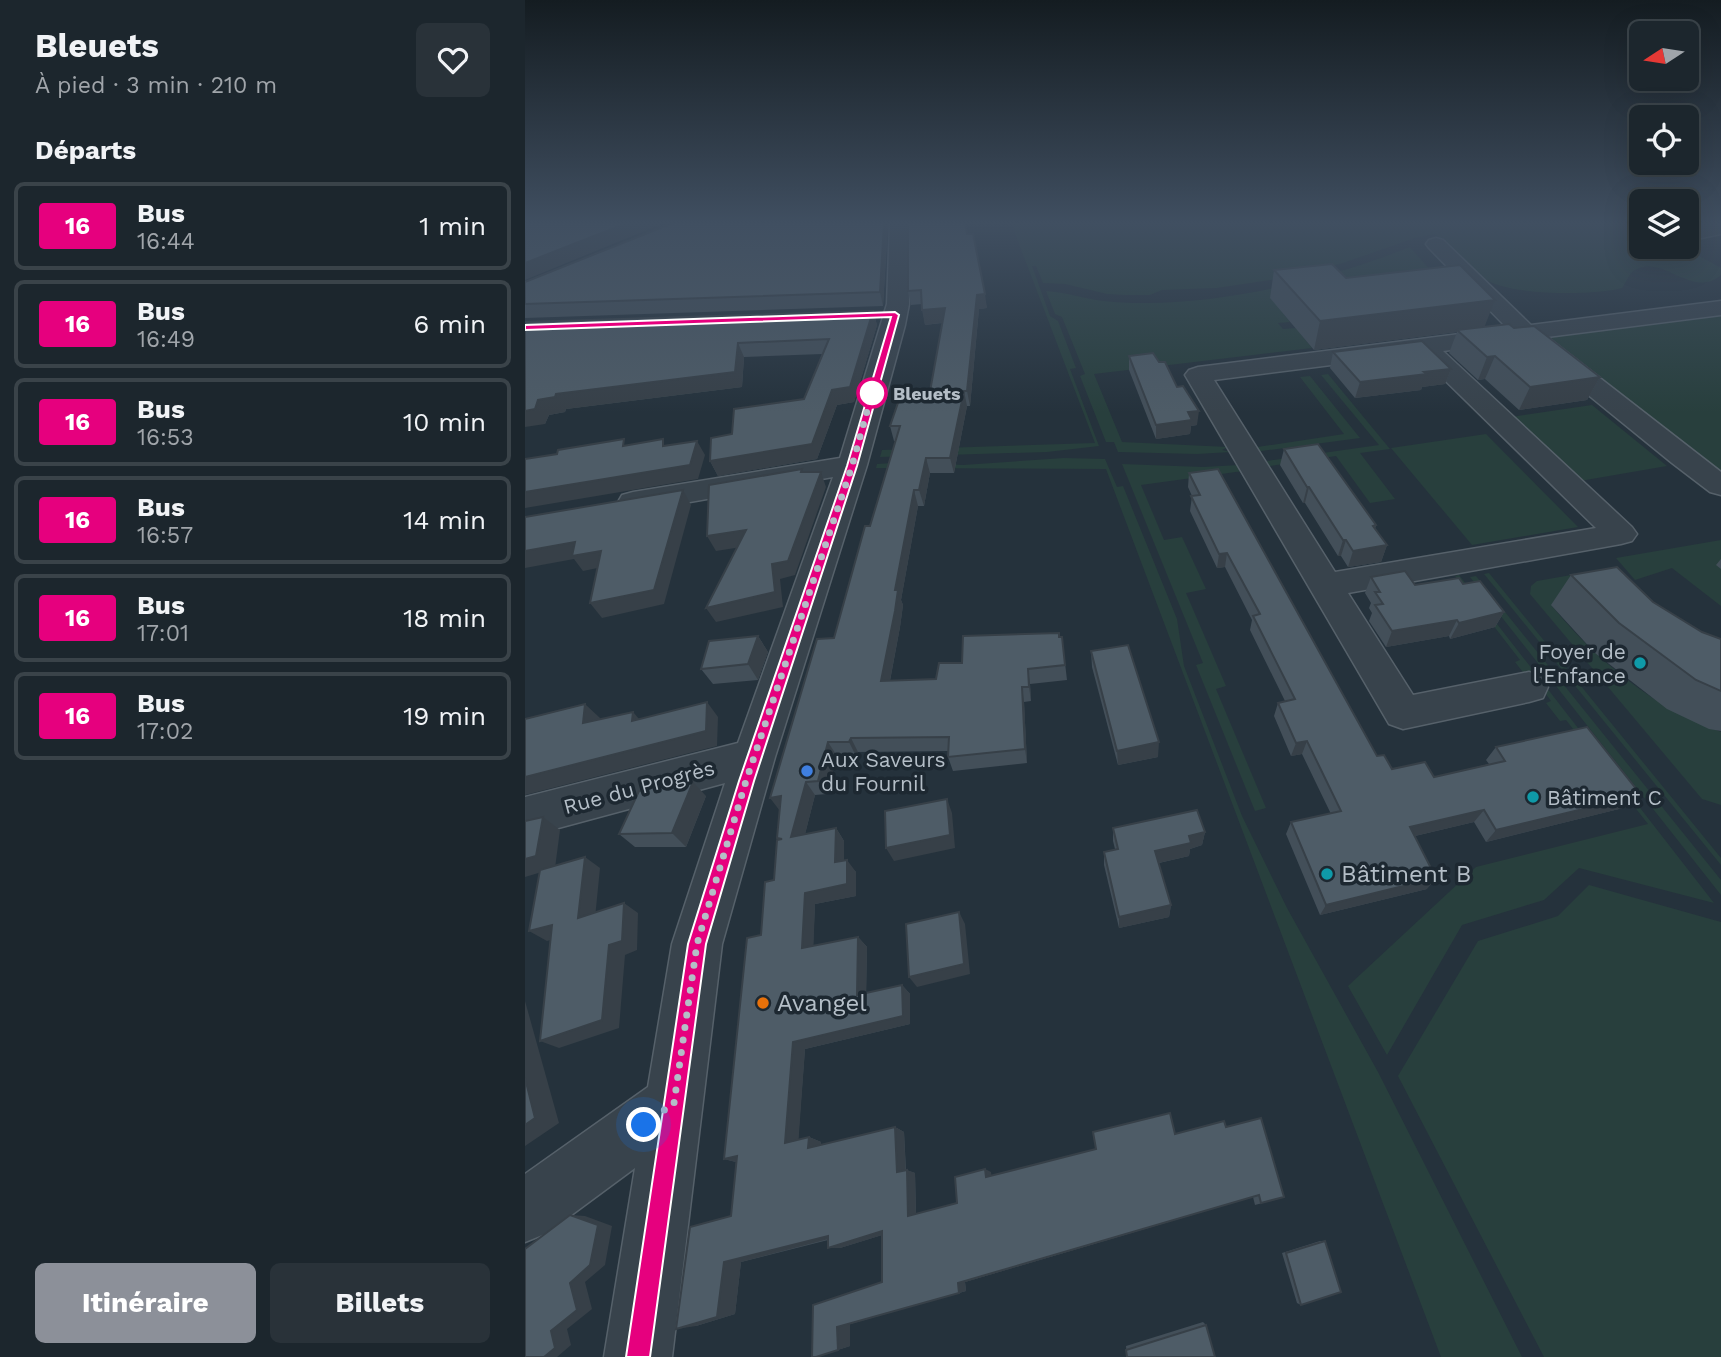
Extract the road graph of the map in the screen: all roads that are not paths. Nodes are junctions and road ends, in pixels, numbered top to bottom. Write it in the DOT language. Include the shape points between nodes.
graph roads {
  1 [pos="890,286"];
  2 [pos="1477,286"];
  3 [pos="1721,308"];
  4 [pos="1527,333"];
  5 [pos="1424,346"];
  6 [pos="852,466"];
  7 [pos="1721,486"];
  8 [pos="607,506"];
  9 [pos="1326,585"];
  10 [pos="1529,687"];
  11 [pos="754,757"];
  12 [pos="525,817"];
  13 [pos="674,1103"];
  14 [pos="525,1211"];
  15 [pos="638,1357"];
  1 -- 6 [label="street"];
  2 -- 4 [label="street"];
  3 -- 4 [label="street"];
  4 -- 5 [label="street"];
  4 -- 7 [label="street"];
  5 -- 9 [label="street" via="1198,375"];
  5 -- 9 [label="street" via="1621,534"];
  6 -- 8 [label="street"];
  6 -- 11 [label="street"];
  9 -- 10 [label="street" via="1403,713"];
  11 -- 12 [label="street, Rue du Progrès"];
  11 -- 13 [label="street" via="697,944"];
  13 -- 14 [label="street"];
  13 -- 15 [label="street"];
}
